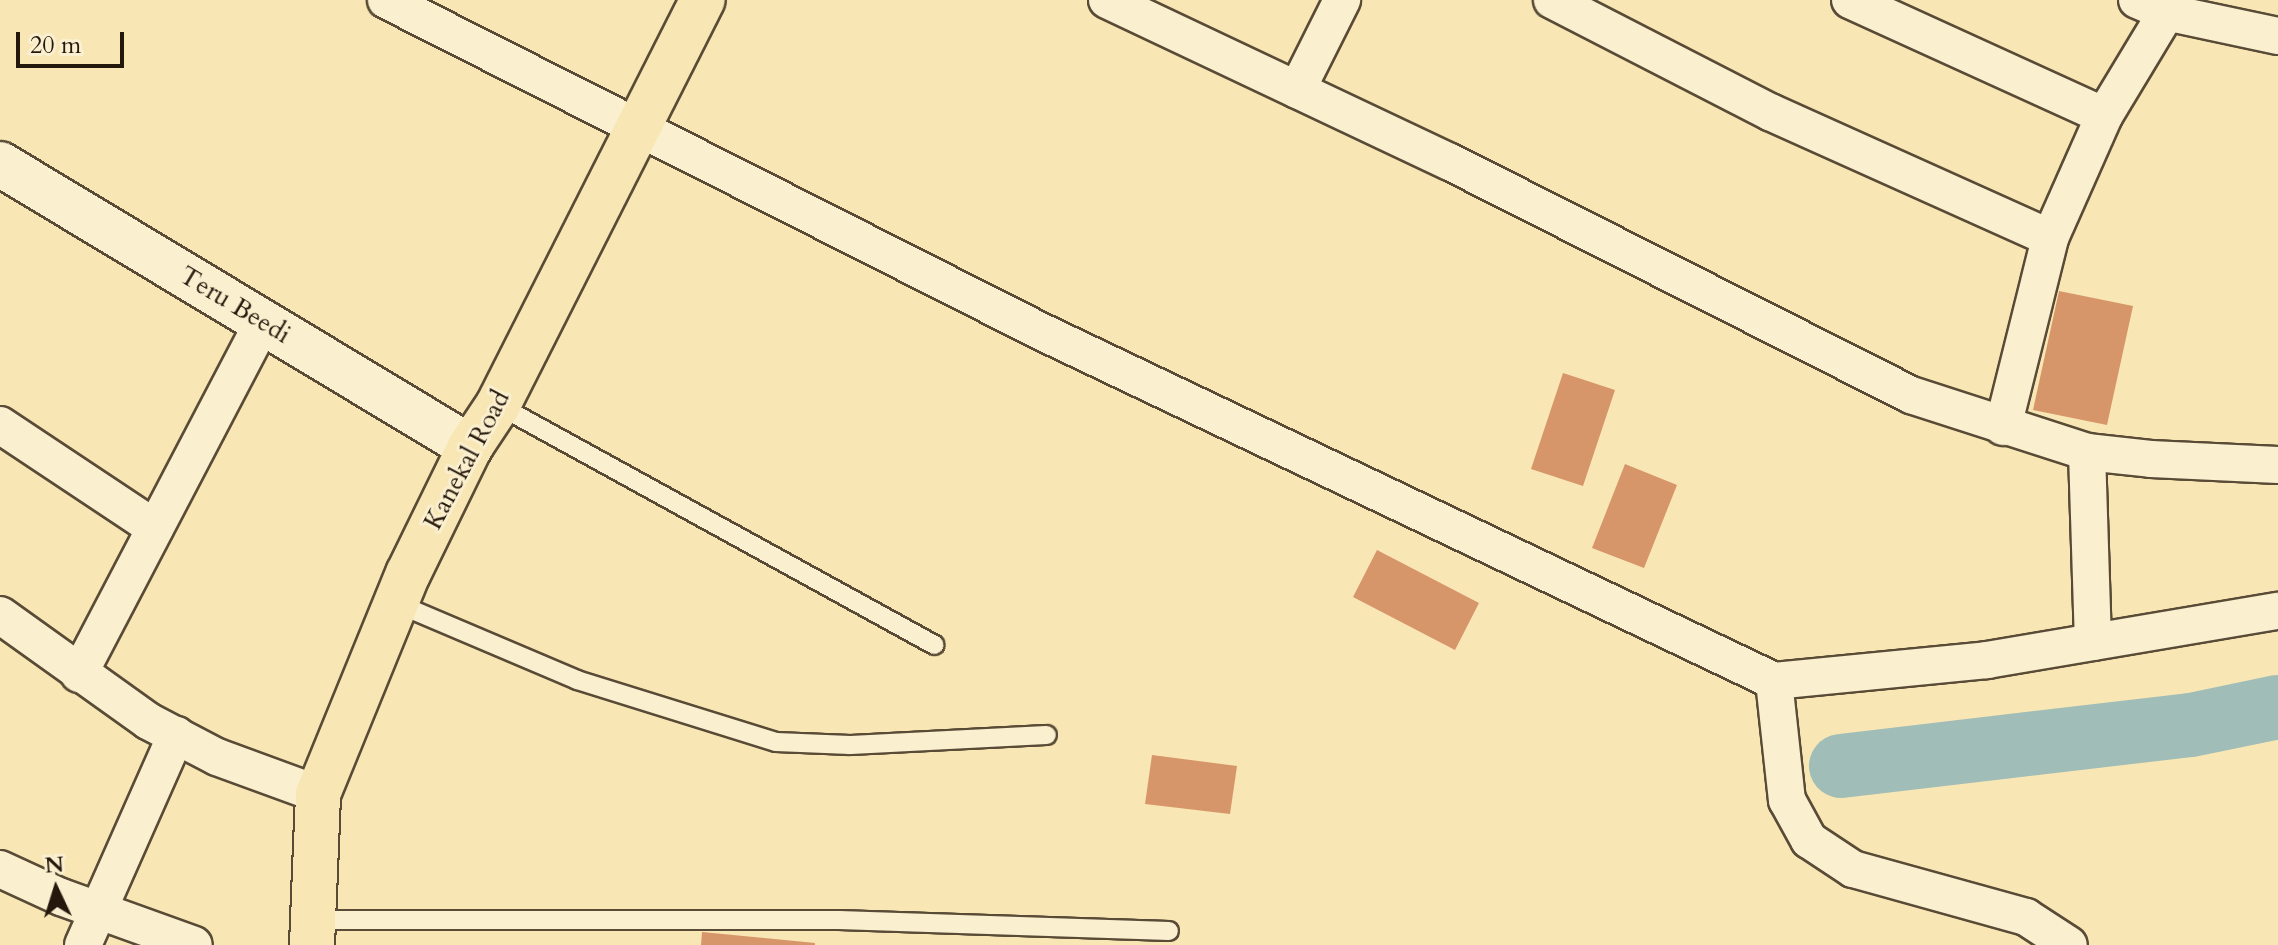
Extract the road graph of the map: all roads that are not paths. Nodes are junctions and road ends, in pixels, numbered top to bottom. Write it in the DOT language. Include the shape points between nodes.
graph roads {
  1 [pos="386,0"];
  2 [pos="703,0"];
  3 [pos="1107,0"];
  4 [pos="1342,0"];
  5 [pos="1552,0"];
  6 [pos="1850,0"];
  7 [pos="2159,4"];
  8 [pos="2278,36"];
  9 [pos="1297,90"];
  10 [pos="2104,116"];
  11 [pos="638,126"];
  12 [pos="0,164"];
  13 [pos="2050,238"];
  14 [pos="263,322"];
  15 [pos="498,405"];
  16 [pos="0,425"];
  17 [pos="2003,427"];
  18 [pos="470,447"];
  19 [pos="2087,452"];
  20 [pos="2278,465"];
  21 [pos="155,528"];
  22 [pos="396,603"];
  23 [pos="2278,611"];
  24 [pos="0,615"];
  25 [pos="2093,642"];
  26 [pos="934,645"];
  27 [pos="79,674"];
  28 [pos="1774,681"];
  29 [pos="176,735"];
  30 [pos="1047,735"];
  31 [pos="318,794"];
  32 [pos="0,869"];
  33 [pos="99,911"];
  34 [pos="1169,931"];
  35 [pos="313,932"];
  36 [pos="83,945"];
  37 [pos="194,945"];
  38 [pos="2069,945"];
  1 -- 11 [label="street"];
  2 -- 11 [label="main road, Kanekal Road"];
  3 -- 9 [label="street"];
  4 -- 9 [label="street"];
  5 -- 13 [label="street" via="1770,112"];
  6 -- 10 [label="street"];
  7 -- 8 [label="street"];
  7 -- 10 [label="street"];
  9 -- 17 [label="street" via="1911,395"];
  10 -- 13 [label="street"];
  11 -- 15 [label="main road, Kanekal Road"];
  11 -- 28 [label="street" via="1040,331"];
  12 -- 14 [label="street, Teru Beedi"];
  13 -- 17 [label="street"];
  14 -- 18 [label="street, Teru Beedi"];
  14 -- 21 [label="street"];
  15 -- 18 [label="main road, Kanekal Road"];
  15 -- 26 [label="lane"];
  16 -- 21 [label="street"];
  17 -- 19 [label="street"];
  18 -- 22 [label="main road, Kanekal Road"];
  19 -- 20 [label="street"];
  19 -- 25 [label="street"];
  21 -- 27 [label="street"];
  22 -- 30 [label="lane" via="577,680 776,742 850,745"];
  22 -- 31 [label="main road, Kanekal Road"];
  23 -- 25 [label="street"];
  24 -- 27 [label="street"];
  25 -- 28 [label="street" via="1987,660"];
  27 -- 29 [label="street"];
  28 -- 38 [label="street" via="1787,800 1809,840 1853,869 2026,917"];
  29 -- 31 [label="street" via="217,757"];
  29 -- 33 [label="street"];
  31 -- 35 [label="main road, Kanekal Road"];
  32 -- 33 [label="street"];
  33 -- 36 [label="street"];
  33 -- 37 [label="street"];
  34 -- 35 [label="lane" via="839,920"];
}
